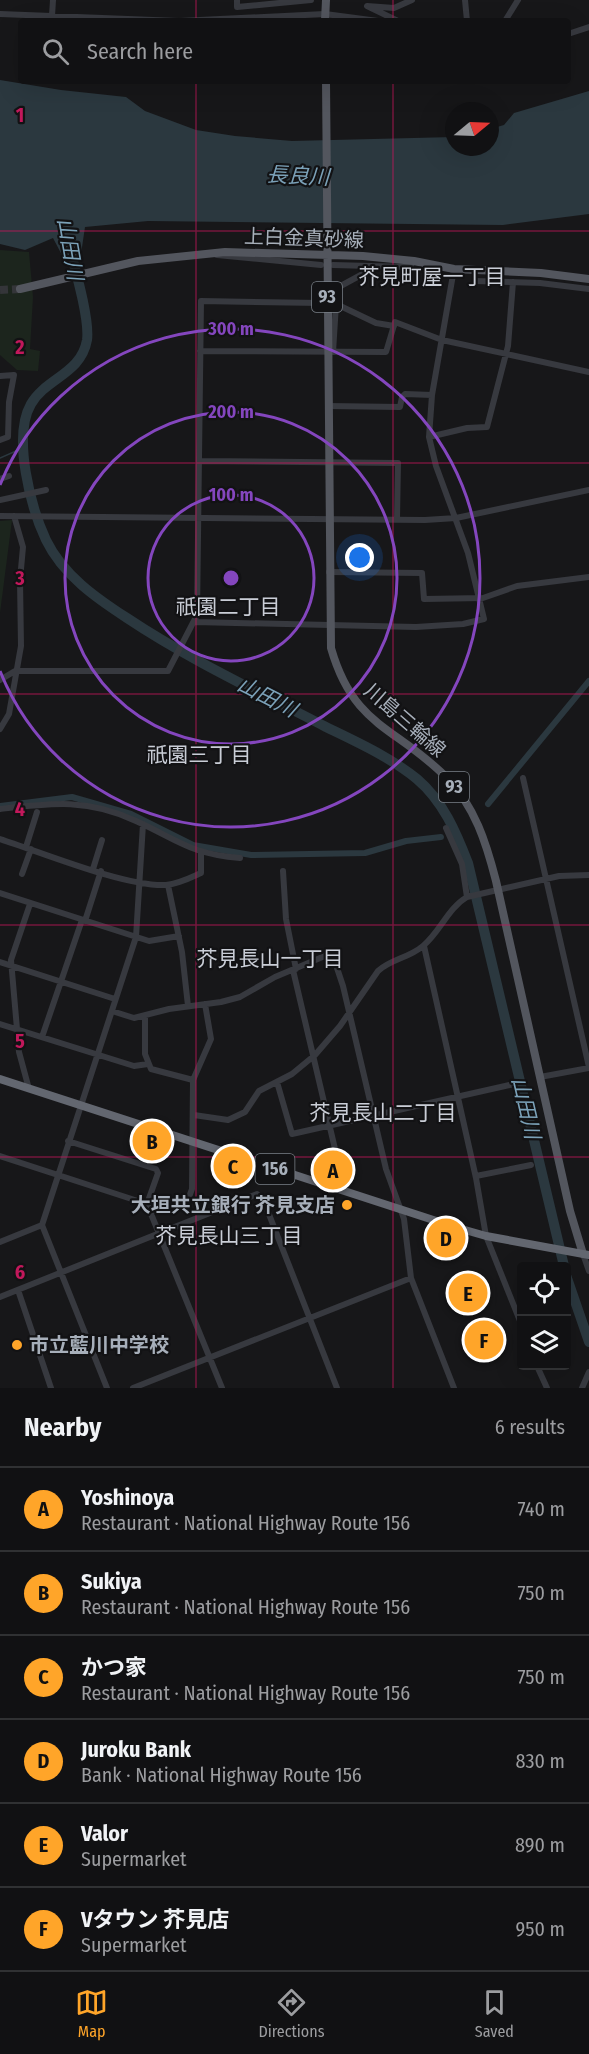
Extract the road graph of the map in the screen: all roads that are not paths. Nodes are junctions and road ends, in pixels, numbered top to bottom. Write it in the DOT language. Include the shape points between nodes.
graph roads {
  1 [pos="53,0"];
  2 [pos="237,0"];
  3 [pos="311,0"];
  4 [pos="326,0"];
  5 [pos="412,0"];
  6 [pos="465,0"];
  7 [pos="518,0"];
  8 [pos="269,2"];
  9 [pos="0,14"];
  10 [pos="52,16"];
  11 [pos="325,17"];
  12 [pos="103,18"];
  13 [pos="288,18"];
  14 [pos="392,18"];
  15 [pos="467,18"];
  16 [pos="507,18"];
  17 [pos="589,27"];
  18 [pos="571,33"];
  19 [pos="326,84"];
  20 [pos="196,253"];
  21 [pos="326,253"];
  22 [pos="414,261"];
  23 [pos="321,265"];
  24 [pos="333,266"];
  25 [pos="371,266"];
  26 [pos="454,270"];
  27 [pos="589,279"];
  28 [pos="475,281"];
  29 [pos="513,282"];
  30 [pos="20,289"];
  31 [pos="589,289"];
  32 [pos="321,303"];
  33 [pos="335,303"];
  34 [pos="394,326"];
  35 [pos="442,340"];
  36 [pos="200,351"];
  37 [pos="331,352"];
  38 [pos="506,356"];
  39 [pos="589,372"];
  40 [pos="0,376"];
  41 [pos="432,395"];
  42 [pos="9,402"];
  43 [pos="0,405"];
  44 [pos="328,406"];
  45 [pos="429,437"];
  46 [pos="0,440"];
  47 [pos="199,461"];
  48 [pos="328,462"];
  49 [pos="9,476"];
  50 [pos="0,479"];
  51 [pos="43,490"];
  52 [pos="589,490"];
  53 [pos="0,500"];
  54 [pos="0,516"];
  55 [pos="14,516"];
  56 [pos="198,517"];
  57 [pos="456,518"];
  58 [pos="329,519"];
  59 [pos="397,519"];
  60 [pos="329,572"];
  61 [pos="589,578"];
  62 [pos="478,598"];
  63 [pos="195,622"];
  64 [pos="329,626"];
  65 [pos="15,671"];
  66 [pos="0,680"];
  67 [pos="0,729"];
  68 [pos="523,778"];
  69 [pos="0,809"];
  70 [pos="37,812"];
  71 [pos="143,824"];
  72 [pos="446,828"];
  73 [pos="0,838"];
  74 [pos="102,840"];
  75 [pos="28,848"];
  76 [pos="201,852"];
  77 [pos="240,858"];
  78 [pos="93,869"];
  79 [pos="283,871"];
  80 [pos="101,872"];
  81 [pos="22,874"];
  82 [pos="589,875"];
  83 [pos="546,879"];
  84 [pos="138,882"];
  85 [pos="168,885"];
  86 [pos="496,889"];
  87 [pos="0,893"];
  88 [pos="469,896"];
  89 [pos="30,904"];
  90 [pos="83,920"];
  91 [pos="136,936"];
  92 [pos="179,936"];
  93 [pos="424,946"];
  94 [pos="0,962"];
  95 [pos="12,966"];
  96 [pos="295,970"];
  97 [pos="61,981"];
  98 [pos="115,999"];
  99 [pos="205,1004"];
  100 [pos="188,1006"];
  101 [pos="112,1011"];
  102 [pos="350,1011"];
  103 [pos="145,1017"];
  104 [pos="0,1024"];
  105 [pos="17,1029"];
  106 [pos="42,1037"];
  107 [pos="315,1055"];
  108 [pos="97,1056"];
  109 [pos="148,1064"];
  110 [pos="589,1067"];
  111 [pos="540,1077"];
  112 [pos="0,1079"];
  113 [pos="194,1080"];
  114 [pos="278,1082"];
  115 [pos="514,1084"];
  116 [pos="29,1089"];
  117 [pos="457,1096"];
  118 [pos="81,1105"];
  119 [pos="374,1114"];
  120 [pos="194,1115"];
  121 [pos="330,1124"];
  122 [pos="68,1141"];
  123 [pos="193,1142"];
  124 [pos="0,1156"];
  125 [pos="531,1165"];
  126 [pos="57,1173"];
  127 [pos="476,1176"];
  128 [pos="343,1183"];
  129 [pos="147,1204"];
  130 [pos="400,1209"];
  131 [pos="151,1212"];
  132 [pos="42,1225"];
  133 [pos="160,1232"];
  134 [pos="486,1236"];
  135 [pos="0,1242"];
  136 [pos="586,1255"];
  137 [pos="62,1272"];
  138 [pos="589,1272"];
  139 [pos="411,1278"];
  140 [pos="18,1290"];
  141 [pos="0,1297"];
  142 [pos="518,1316"];
  143 [pos="309,1318"];
  144 [pos="210,1358"];
  145 [pos="539,1370"];
  146 [pos="589,1372"];
  147 [pos="51,1388"];
  148 [pos="107,1388"];
  149 [pos="133,1388"];
  150 [pos="222,1388"];
  151 [pos="337,1388"];
  152 [pos="454,1388"];
  153 [pos="547,1388"];
  154 [pos="582,1388"];
  1 -- 10 [label="street"];
  2 -- 8 [label="street" via="237,7"];
  3 -- 8 [label="street"];
  4 -- 11 [label="main road"];
  5 -- 14 [label="street" via="394,8 367,6"];
  6 -- 15 [label="street"];
  7 -- 16 [label="street"];
  9 -- 10 [label="street"];
  10 -- 12 [label="street"];
  11 -- 13 [label="street"];
  17 -- 18 [label="street"];
  19 -- 21 [label="main road, 川島三輪線 / 93"];
  20 -- 21 [label="main road, 上白金真砂線"];
  20 -- 23 [label="street"];
  20 -- 30 [label="main road, 上白金真砂線" via="138,261"];
  21 -- 22 [label="main road, 上白金真砂線"];
  21 -- 37 [label="main road, 川島三輪線 / 93"];
  22 -- 25 [label="street" via="408,267"];
  22 -- 26 [label="main road, 上白金真砂線"];
  24 -- 25 [label="street"];
  25 -- 33 [label="street" via="337,288"];
  26 -- 27 [label="main road, 上白金真砂線"];
  26 -- 35 [label="street"];
  28 -- 29 [label="street"];
  29 -- 31 [label="street"];
  29 -- 38 [label="street"];
  32 -- 36 [label="street" via="201,301"];
  33 -- 34 [label="street" via="376,323"];
  33 -- 37 [label="street"];
  34 -- 35 [label="street" via="395,322"];
  34 -- 37 [label="street" via="386,352"];
  35 -- 38 [label="street"];
  35 -- 41 [label="street"];
  36 -- 37 [label="street"];
  36 -- 47 [label="street"];
  37 -- 44 [label="main road, 川島三輪線 / 93"];
  38 -- 39 [label="street"];
  38 -- 45 [label="street" via="487,427"];
  40 -- 42 [label="street" via="14,375"];
  41 -- 44 [label="street" via="405,394 400,407"];
  41 -- 45 [label="street"];
  42 -- 43 [label="street"];
  42 -- 46 [label="street" via="8,437"];
  44 -- 48 [label="main road, 川島三輪線 / 93"];
  45 -- 57 [label="street"];
  47 -- 48 [label="street"];
  47 -- 56 [label="street"];
  48 -- 58 [label="main road, 川島三輪線 / 93"];
  48 -- 59 [label="street" via="398,463"];
  49 -- 50 [label="street"];
  51 -- 53 [label="street"];
  52 -- 57 [label="street"];
  54 -- 55 [label="street"];
  55 -- 56 [label="street"];
  55 -- 65 [label="street" via="23,547 21,646"];
  56 -- 58 [label="street"];
  56 -- 63 [label="street"];
  57 -- 59 [label="street"];
  57 -- 62 [label="street"];
  58 -- 59 [label="street"];
  58 -- 60 [label="main road, 川島三輪線 / 93"];
  60 -- 62 [label="street" via="422,573 424,599"];
  60 -- 64 [label="main road, 川島三輪線 / 93"];
  61 -- 62 [label="street" via="517,586"];
  62 -- 64 [label="street" via="484,619 464,624"];
  63 -- 64 [label="street"];
  63 -- 65 [label="street" via="168,671 163,673"];
  64 -- 86 [label="main road, 川島三輪線 / 93" via="331,648 346,688 366,714 433,766 460,794 480,828"];
  65 -- 66 [label="street"];
  65 -- 67 [label="street" via="9,714"];
  68 -- 83 [label="street"];
  69 -- 71 [label="street" via="68,802"];
  70 -- 75 [label="street"];
  71 -- 76 [label="street"];
  71 -- 84 [label="street"];
  72 -- 88 [label="street" via="462,864"];
  73 -- 75 [label="street"];
  74 -- 78 [label="street"];
  75 -- 78 [label="street"];
  75 -- 81 [label="street"];
  76 -- 77 [label="street"];
  76 -- 85 [label="street" via="201,873"];
  78 -- 80 [label="street"];
  79 -- 96 [label="street"];
  80 -- 84 [label="street"];
  80 -- 90 [label="street"];
  82 -- 83 [label="street"];
  83 -- 86 [label="street"];
  83 -- 110 [label="street"];
  84 -- 85 [label="street"];
  84 -- 91 [label="street"];
  85 -- 92 [label="street"];
  86 -- 88 [label="street"];
  86 -- 111 [label="main road, 川島三輪線 / 93"];
  87 -- 89 [label="street"];
  88 -- 93 [label="street" via="459,902"];
  89 -- 90 [label="street"];
  89 -- 95 [label="street"];
  90 -- 91 [label="street"];
  90 -- 97 [label="street"];
  91 -- 92 [label="street" via="149,941"];
  91 -- 98 [label="street"];
  92 -- 100 [label="street"];
  93 -- 102 [label="street" via="409,956 386,963"];
  93 -- 117 [label="street"];
  94 -- 95 [label="street"];
  95 -- 97 [label="street"];
  95 -- 105 [label="street"];
  96 -- 99 [label="street" via="240,997"];
  96 -- 102 [label="street" via="332,953"];
  96 -- 107 [label="street"];
  97 -- 98 [label="street"];
  97 -- 106 [label="street"];
  98 -- 101 [label="street"];
  99 -- 100 [label="street"];
  99 -- 113 [label="street" via="211,1039"];
  100 -- 103 [label="street"];
  101 -- 103 [label="street"];
  101 -- 108 [label="street"];
  102 -- 107 [label="street"];
  102 -- 119 [label="street"];
  103 -- 109 [label="street"];
  104 -- 105 [label="street"];
  105 -- 106 [label="street"];
  105 -- 116 [label="street"];
  106 -- 108 [label="street"];
  107 -- 114 [label="street"];
  107 -- 121 [label="street"];
  108 -- 109 [label="street" via="134,1066"];
  108 -- 118 [label="street"];
  109 -- 113 [label="street" via="155,1071"];
  110 -- 111 [label="street"];
  111 -- 136 [label="main road, 川島三輪線 / 93" via="570,1211"];
  112 -- 116 [label="highway, 156"];
  113 -- 120 [label="street"];
  114 -- 120 [label="street" via="259,1091 236,1119"];
  114 -- 121 [label="street" via="292,1134"];
  115 -- 117 [label="street"];
  116 -- 118 [label="highway, 156"];
  117 -- 119 [label="street"];
  117 -- 127 [label="street"];
  118 -- 122 [label="street"];
  118 -- 123 [label="highway, 156"];
  119 -- 121 [label="street"];
  119 -- 130 [label="street"];
  120 -- 123 [label="street"];
  121 -- 128 [label="street"];
  122 -- 126 [label="street"];
  122 -- 129 [label="street" via="156,1169"];
  123 -- 130 [label="highway, 156"];
  123 -- 131 [label="street" via="189,1197"];
  124 -- 126 [label="street"];
  125 -- 127 [label="street"];
  126 -- 129 [label="street"];
  126 -- 132 [label="street"];
  127 -- 134 [label="street"];
  129 -- 131 [label="street"];
  130 -- 134 [label="highway, 156"];
  130 -- 139 [label="street"];
  131 -- 133 [label="street"];
  132 -- 135 [label="street"];
  132 -- 137 [label="street"];
  133 -- 137 [label="street"];
  133 -- 143 [label="street" via="257,1194 263,1199"];
  133 -- 144 [label="street"];
  134 -- 136 [label="highway, 156"];
  134 -- 142 [label="street"];
  136 -- 138 [label="street"];
  137 -- 140 [label="street"];
  137 -- 148 [label="street"];
  139 -- 143 [label="street"];
  139 -- 152 [label="street"];
  140 -- 141 [label="street"];
  140 -- 147 [label="street"];
  143 -- 144 [label="street"];
  143 -- 151 [label="street"];
  144 -- 149 [label="street"];
  144 -- 150 [label="street"];
  145 -- 153 [label="street"];
  146 -- 154 [label="street"];
}
